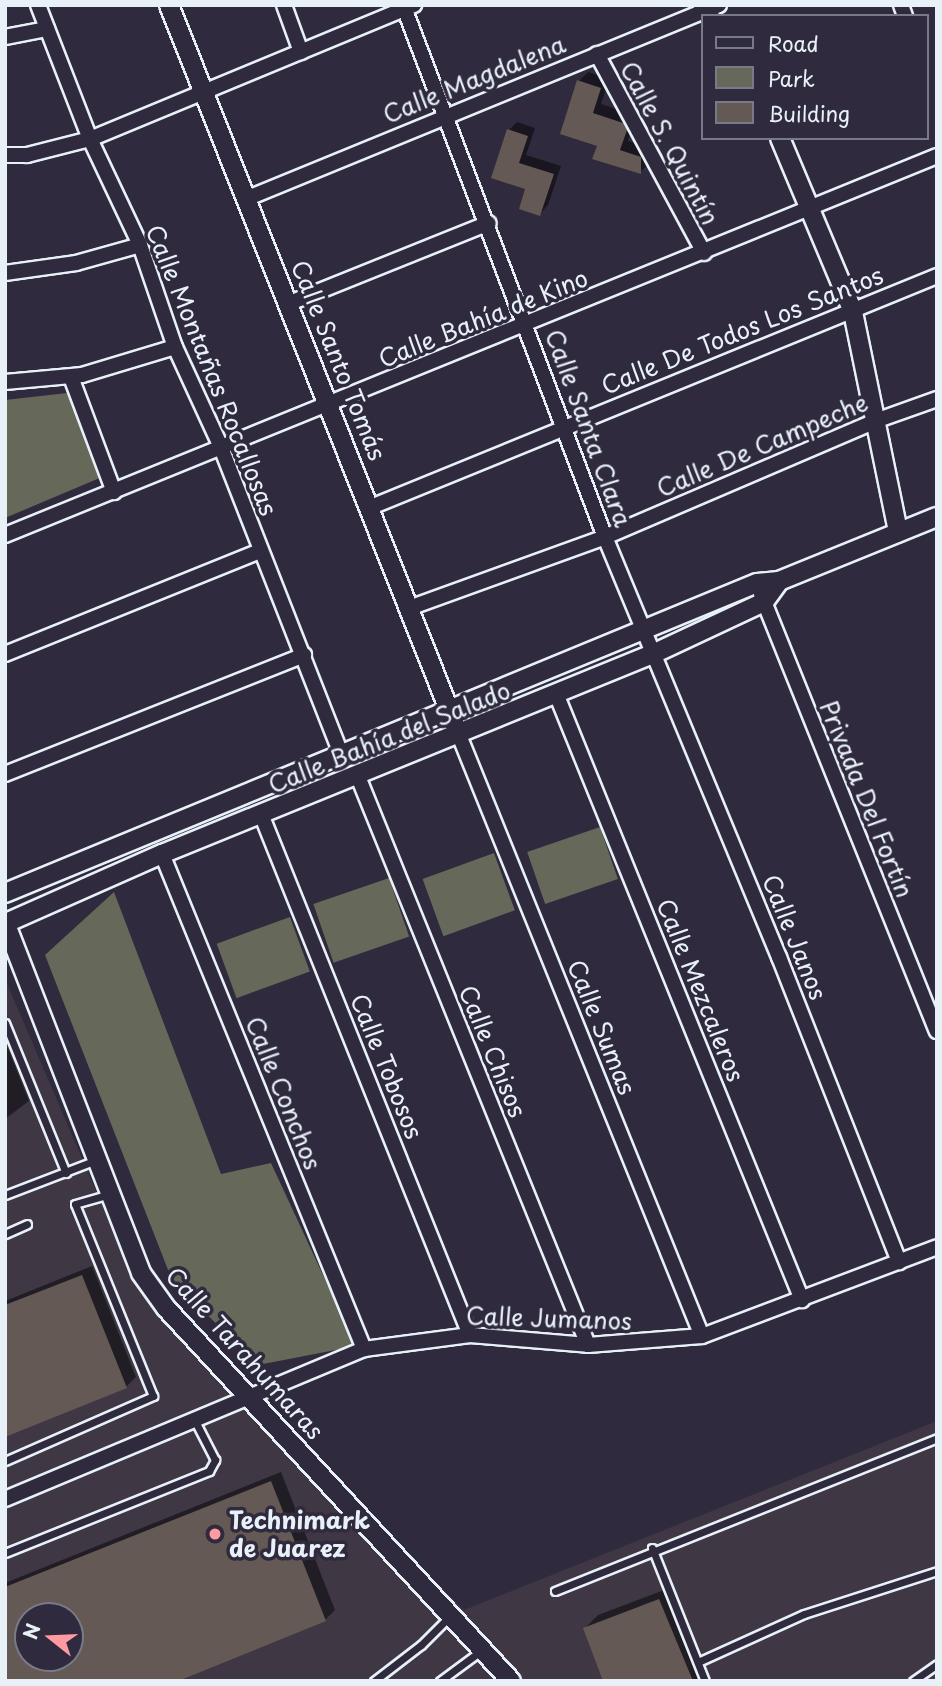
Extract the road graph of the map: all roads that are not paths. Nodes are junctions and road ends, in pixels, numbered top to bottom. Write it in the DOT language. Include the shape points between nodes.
graph roads {
  1 [pos="38,5"];
  2 [pos="169,5"];
  3 [pos="284,5"];
  4 [pos="407,7"];
  5 [pos="710,9"];
  6 [pos="47,29"];
  7 [pos="5,37"];
  8 [pos="301,52"];
  9 [pos="597,54"];
  10 [pos="204,92"];
  11 [pos="447,113"];
  12 [pos="90,139"];
  13 [pos="781,140"];
  14 [pos="5,155"];
  15 [pos="937,156"];
  16 [pos="248,198"];
  17 [pos="812,207"];
  18 [pos="489,223"];
  19 [pos="140,245"];
  20 [pos="704,253"];
  21 [pos="5,273"];
  22 [pos="937,276"];
  23 [pos="290,303"];
  24 [pos="853,313"];
  25 [pos="527,326"];
  26 [pos="175,347"];
  27 [pos="71,377"];
  28 [pos="5,382"];
  29 [pos="937,399"];
  30 [pos="327,403"];
  31 [pos="878,419"];
  32 [pos="565,425"];
  33 [pos="220,445"];
  34 [pos="114,492"];
  35 [pos="371,507"];
  36 [pos="937,517"];
  37 [pos="898,532"];
  38 [pos="5,535"];
  39 [pos="605,537"];
  40 [pos="260,551"];
  41 [pos="779,581"];
  42 [pos="757,583"];
  43 [pos="764,602"];
  44 [pos="409,608"];
  45 [pos="643,631"];
  46 [pos="655,653"];
  47 [pos="5,654"];
  48 [pos="303,655"];
  49 [pos="557,696"];
  50 [pos="450,708"];
  51 [pos="459,735"];
  52 [pos="341,754"];
  53 [pos="5,774"];
  54 [pos="357,774"];
  55 [pos="261,814"];
  56 [pos="162,854"];
  57 [pos="5,893"];
  58 [pos="5,923"];
  59 [pos="5,1023"];
  60 [pos="937,1031"];
  61 [pos="97,1160"];
  62 [pos="66,1173"];
  63 [pos="110,1194"];
  64 [pos="5,1195"];
  65 [pos="27,1224"];
  66 [pos="5,1234"];
  67 [pos="937,1247"];
  68 [pos="899,1262"];
  69 [pos="802,1300"];
  70 [pos="470,1335"];
  71 [pos="702,1336"];
  72 [pos="587,1345"];
  73 [pos="364,1349"];
  74 [pos="250,1396"];
  75 [pos="194,1419"];
  76 [pos="937,1438"];
  77 [pos="5,1461"];
  78 [pos="5,1499"];
  79 [pos="652,1548"];
  80 [pos="5,1553"];
  81 [pos="937,1571"];
  82 [pos="555,1591"];
  83 [pos="450,1616"];
  84 [pos="482,1650"];
  85 [pos="698,1662"];
  86 [pos="937,1664"];
  87 [pos="374,1681"];
  88 [pos="440,1681"];
  89 [pos="511,1681"];
  90 [pos="705,1681"];
  91 [pos="913,1681"];
  1 -- 6 [label="street, Calle Montañas Rocallosas"];
  2 -- 10 [label="street, Calle Santo Tomás"];
  3 -- 8 [label="street"];
  4 -- 8 [label="street"];
  4 -- 11 [label="street, Calle Santa Clara"];
  5 -- 9 [label="street, Calle Magdalena"];
  6 -- 7 [label="street"];
  6 -- 12 [label="street, Calle Montañas Rocallosas"];
  8 -- 10 [label="street"];
  9 -- 11 [label="street, Calle Magdalena"];
  9 -- 20 [label="street, Calle S. Quintín"];
  10 -- 12 [label="street"];
  10 -- 16 [label="street, Calle Santo Tomás"];
  11 -- 16 [label="street, Calle Magdalena"];
  11 -- 18 [label="street, Calle Santa Clara"];
  12 -- 14 [label="street" via="27,155"];
  12 -- 19 [label="street, Calle Montañas Rocallosas"];
  13 -- 17 [label="street"];
  15 -- 17 [label="street, Calle Bahía de Kino"];
  16 -- 23 [label="street, Calle Santo Tomás"];
  17 -- 20 [label="street, Calle Bahía de Kino"];
  17 -- 24 [label="street"];
  18 -- 23 [label="street"];
  18 -- 25 [label="street, Calle Santa Clara"];
  19 -- 21 [label="street" via="76,263"];
  19 -- 26 [label="street, Calle Montañas Rocallosas"];
  20 -- 25 [label="street, Calle Bahía de Kino"];
  22 -- 24 [label="street, Calle De Todos Los Santos"];
  23 -- 30 [label="street, Calle Santo Tomás"];
  24 -- 31 [label="street"];
  24 -- 32 [label="street, Calle De Todos Los Santos"];
  25 -- 30 [label="street, Calle Bahía de Kino"];
  25 -- 32 [label="street, Calle Santa Clara"];
  26 -- 27 [label="street"];
  26 -- 33 [label="street, Calle Montañas Rocallosas"];
  27 -- 28 [label="street"];
  27 -- 34 [label="street"];
  29 -- 31 [label="street, Calle De Campeche"];
  30 -- 33 [label="street, Calle Bahía de Kino"];
  30 -- 35 [label="street, Calle Santo Tomás"];
  31 -- 37 [label="street"];
  31 -- 39 [label="street, Calle De Campeche"];
  32 -- 35 [label="street, Calle De Todos Los Santos"];
  32 -- 39 [label="street, Calle Santa Clara"];
  33 -- 34 [label="street, Calle Bahía de Kino"];
  33 -- 40 [label="street, Calle Montañas Rocallosas"];
  34 -- 38 [label="street, Calle Bahía de Kino"];
  35 -- 44 [label="street, Calle Santo Tomás"];
  36 -- 37 [label="street, Calle Bahía del Salado"];
  37 -- 41 [label="street, Calle Bahía del Salado"];
  39 -- 44 [label="street, Calle De Campeche"];
  39 -- 45 [label="street, Calle Santa Clara"];
  40 -- 47 [label="street"];
  40 -- 48 [label="street, Calle Montañas Rocallosas"];
  41 -- 42 [label="street, Calle Bahía del Salado"];
  41 -- 43 [label="street, Calle Bahía del Salado"];
  42 -- 43 [label="street, Privada Del Fortín"];
  42 -- 45 [label="street, Calle Bahía del Salado"];
  43 -- 46 [label="street, Calle Bahía del Salado"];
  43 -- 60 [label="street, Privada Del Fortín"];
  44 -- 50 [label="street, Calle Santo Tomás"];
  45 -- 46 [label="street, Calle Janos"];
  45 -- 50 [label="street, Calle Bahía del Salado"];
  46 -- 49 [label="street, Calle Bahía del Salado"];
  46 -- 68 [label="street, Calle Janos"];
  48 -- 52 [label="street, Calle Montañas Rocallosas"];
  48 -- 53 [label="street"];
  49 -- 51 [label="street, Calle Bahía del Salado"];
  49 -- 69 [label="street, Calle Mezcaleros"];
  50 -- 51 [label="street, Calle Santo Tomás"];
  50 -- 52 [label="street, Calle Bahía del Salado"];
  51 -- 54 [label="street, Calle Bahía del Salado"];
  51 -- 71 [label="street, Calle Sumas"];
  52 -- 57 [label="street, Calle Bahía del Salado"];
  54 -- 55 [label="street, Calle Bahía del Salado"];
  54 -- 72 [label="street, Calle Chisos"];
  55 -- 56 [label="street, Calle Bahía del Salado"];
  55 -- 70 [label="street, Calle Tobosos"];
  56 -- 58 [label="street, Calle Bahía del Salado"];
  56 -- 73 [label="street, Calle Conchos"];
  58 -- 61 [label="street, Calle Tarahumaras"];
  59 -- 62 [label="lane"];
  61 -- 62 [label="lane"];
  61 -- 63 [label="street, Calle Tarahumaras"];
  62 -- 64 [label="lane"];
  63 -- 74 [label="street, Calle Tarahumaras" via="130,1250 154,1292"];
  63 -- 77 [label="lane" via="75,1204 153,1396"];
  65 -- 66 [label="lane"];
  67 -- 68 [label="street, Calle Jumanos"];
  68 -- 69 [label="street, Calle Jumanos"];
  69 -- 71 [label="street, Calle Jumanos"];
  70 -- 72 [label="street, Calle Jumanos"];
  70 -- 73 [label="street, Calle Jumanos"];
  71 -- 72 [label="street, Calle Jumanos"];
  73 -- 74 [label="street, Calle Jumanos"];
  74 -- 75 [label="street, Calle Jumanos"];
  74 -- 83 [label="street, Calle Tarahumaras"];
  75 -- 78 [label="street, Calle Jumanos"];
  75 -- 80 [label="lane" via="215,1460 209,1471"];
  76 -- 79 [label="lane"];
  79 -- 82 [label="lane"];
  79 -- 85 [label="lane"];
  81 -- 85 [label="lane" via="804,1614"];
  83 -- 84 [label="street, Calle Tarahumaras"];
  83 -- 87 [label="lane"];
  84 -- 88 [label="lane"];
  84 -- 89 [label="street, Calle Tarahumaras"];
  85 -- 90 [label="lane"];
  86 -- 91 [label="lane"];
}
